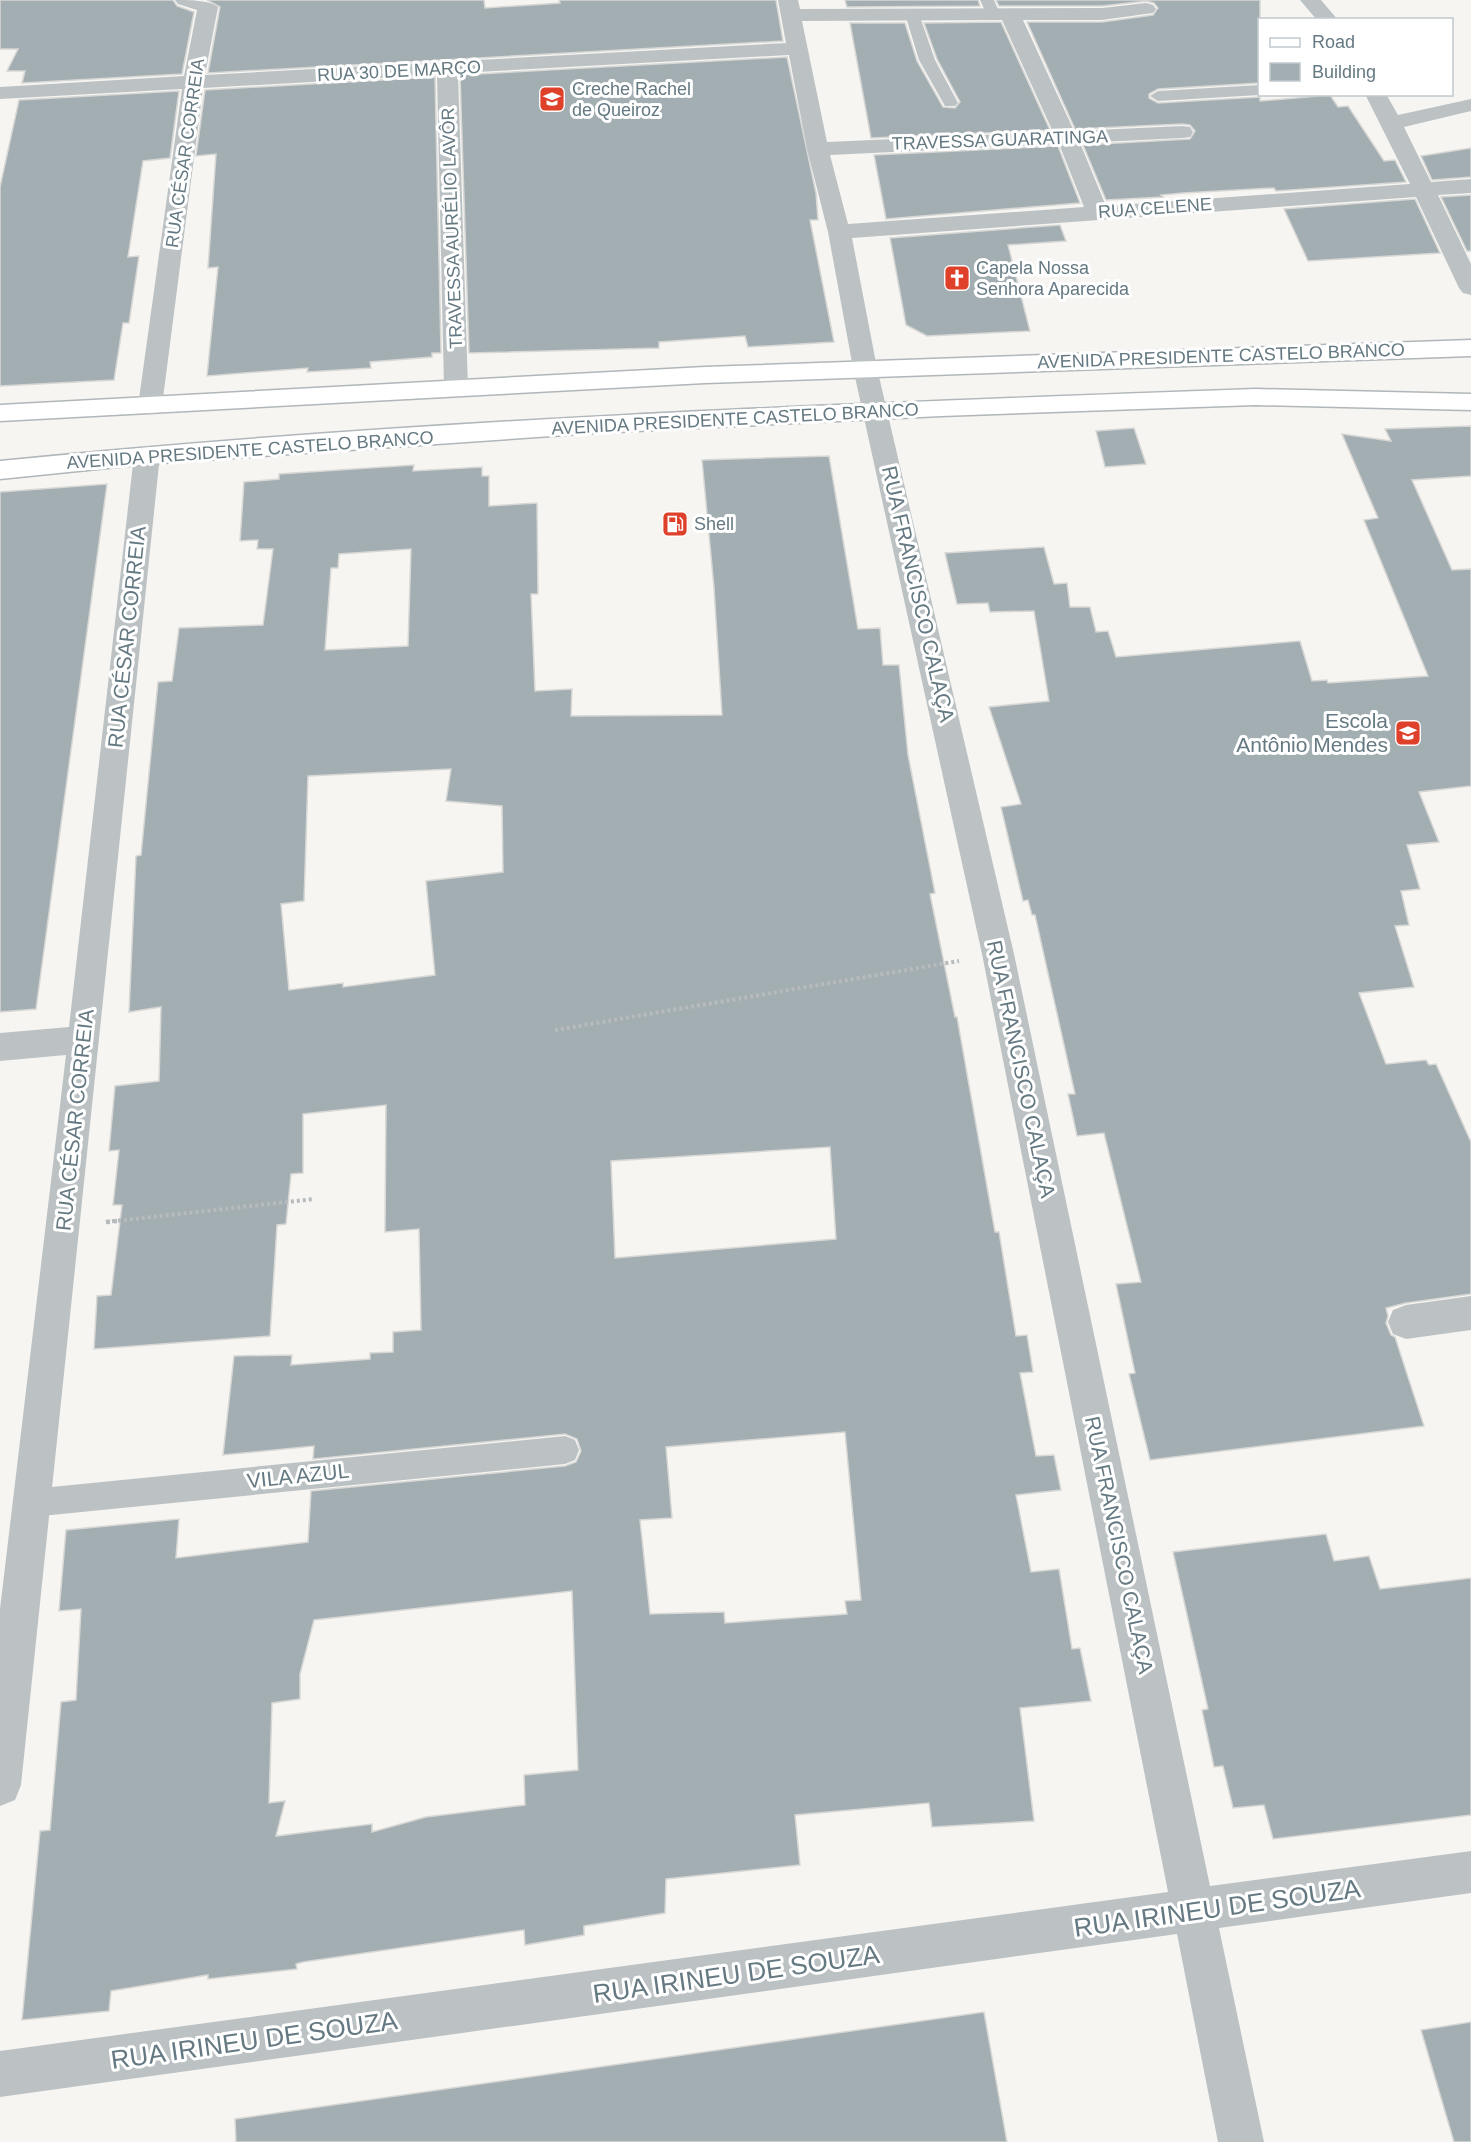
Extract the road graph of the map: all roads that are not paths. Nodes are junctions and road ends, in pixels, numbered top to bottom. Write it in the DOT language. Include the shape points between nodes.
graph roads {
  1 [pos="185,0"];
  2 [pos="1310,0"];
  3 [pos="210,3"];
  4 [pos="789,8"];
  5 [pos="1146,9"];
  6 [pos="997,10"];
  7 [pos="912,14"];
  8 [pos="1326,18"];
  9 [pos="798,48"];
  10 [pos="447,68"];
  11 [pos="194,82"];
  12 [pos="1258,90"];
  13 [pos="0,93"];
  14 [pos="1158,96"];
  15 [pos="1376,96"];
  16 [pos="950,104"];
  17 [pos="1471,105"];
  18 [pos="1392,123"];
  19 [pos="1182,132"];
  20 [pos="1066,138"];
  21 [pos="818,149"];
  22 [pos="1471,186"];
  23 [pos="1425,189"];
  24 [pos="1097,212"];
  25 [pos="838,232"];
  26 [pos="1471,288"];
  27 [pos="1471,348"];
  28 [pos="865,368"];
  29 [pos="456,388"];
  30 [pos="1471,402"];
  31 [pos="150,406"];
  32 [pos="876,411"];
  33 [pos="0,413"];
  34 [pos="147,455"];
  35 [pos="0,470"];
  36 [pos="84,1040"];
  37 [pos="0,1047"];
  38 [pos="1471,1313"];
  39 [pos="1406,1322"];
  40 [pos="565,1450"];
  41 [pos="31,1503"];
  42 [pos="0,1785"];
  43 [pos="1471,1872"];
  44 [pos="1194,1912"];
  45 [pos="0,2074"];
  46 [pos="1241,2142"];
  1 -- 3 [label="street"];
  2 -- 8 [label="street"];
  3 -- 11 [label="street, RUA CÉSAR CORREIA"];
  4 -- 7 [label="street"];
  4 -- 9 [label="street, RUA FRANCISCO CALAÇA"];
  5 -- 6 [label="street" via="1102,14"];
  6 -- 7 [label="street"];
  6 -- 20 [label="street"];
  7 -- 16 [label="lane" via="927,60"];
  9 -- 10 [label="street, RUA 30 DE MARÇO"];
  9 -- 21 [label="street, RUA FRANCISCO CALAÇA"];
  10 -- 11 [label="street, RUA 30 DE MARÇO"];
  10 -- 29 [label="street, TRAVESSA AURÉLIO LAVÔR"];
  11 -- 13 [label="street, RUA 30 DE MARÇO"];
  11 -- 31 [label="street, RUA CÉSAR CORREIA"];
  12 -- 14 [label="lane"];
  15 -- 18 [label="street"];
  17 -- 18 [label="street"];
  18 -- 23 [label="street"];
  19 -- 20 [label="street, TRAVESSA GUARATINGA"];
  20 -- 21 [label="street, TRAVESSA GUARATINGA"];
  20 -- 24 [label="street"];
  21 -- 25 [label="street, RUA FRANCISCO CALAÇA"];
  22 -- 23 [label="street, RUA CELENE"];
  23 -- 24 [label="street, RUA CELENE"];
  23 -- 26 [label="street"];
  24 -- 25 [label="street, RUA CELENE"];
  25 -- 28 [label="street, RUA FRANCISCO CALAÇA"];
  27 -- 28 [label="main road, AVENIDA PRESIDENTE CASTELO BRANCO"];
  28 -- 29 [label="main road, AVENIDA PRESIDENTE CASTELO BRANCO"];
  28 -- 32 [label="street, RUA FRANCISCO CALAÇA"];
  29 -- 31 [label="main road, AVENIDA PRESIDENTE CASTELO BRANCO"];
  30 -- 32 [label="main road, AVENIDA PRESIDENTE CASTELO BRANCO" via="1255,397"];
  31 -- 33 [label="main road, AVENIDA PRESIDENTE CASTELO BRANCO"];
  32 -- 34 [label="main road, AVENIDA PRESIDENTE CASTELO BRANCO"];
  32 -- 44 [label="street, RUA FRANCISCO CALAÇA" via="998,954"];
  34 -- 35 [label="main road, AVENIDA PRESIDENTE CASTELO BRANCO"];
  34 -- 36 [label="street, RUA CÉSAR CORREIA"];
  36 -- 37 [label="street"];
  36 -- 41 [label="street, RUA CÉSAR CORREIA"];
  38 -- 39 [label="street"];
  40 -- 41 [label="lane, VILA AZUL"];
  41 -- 42 [label="street, RUA CÉSAR CORREIA"];
  43 -- 44 [label="street, RUA IRINEU DE SOUZA"];
  44 -- 45 [label="street, RUA IRINEU DE SOUZA"];
  44 -- 46 [label="street, RUA FRANCISCO CALAÇA"];
}
